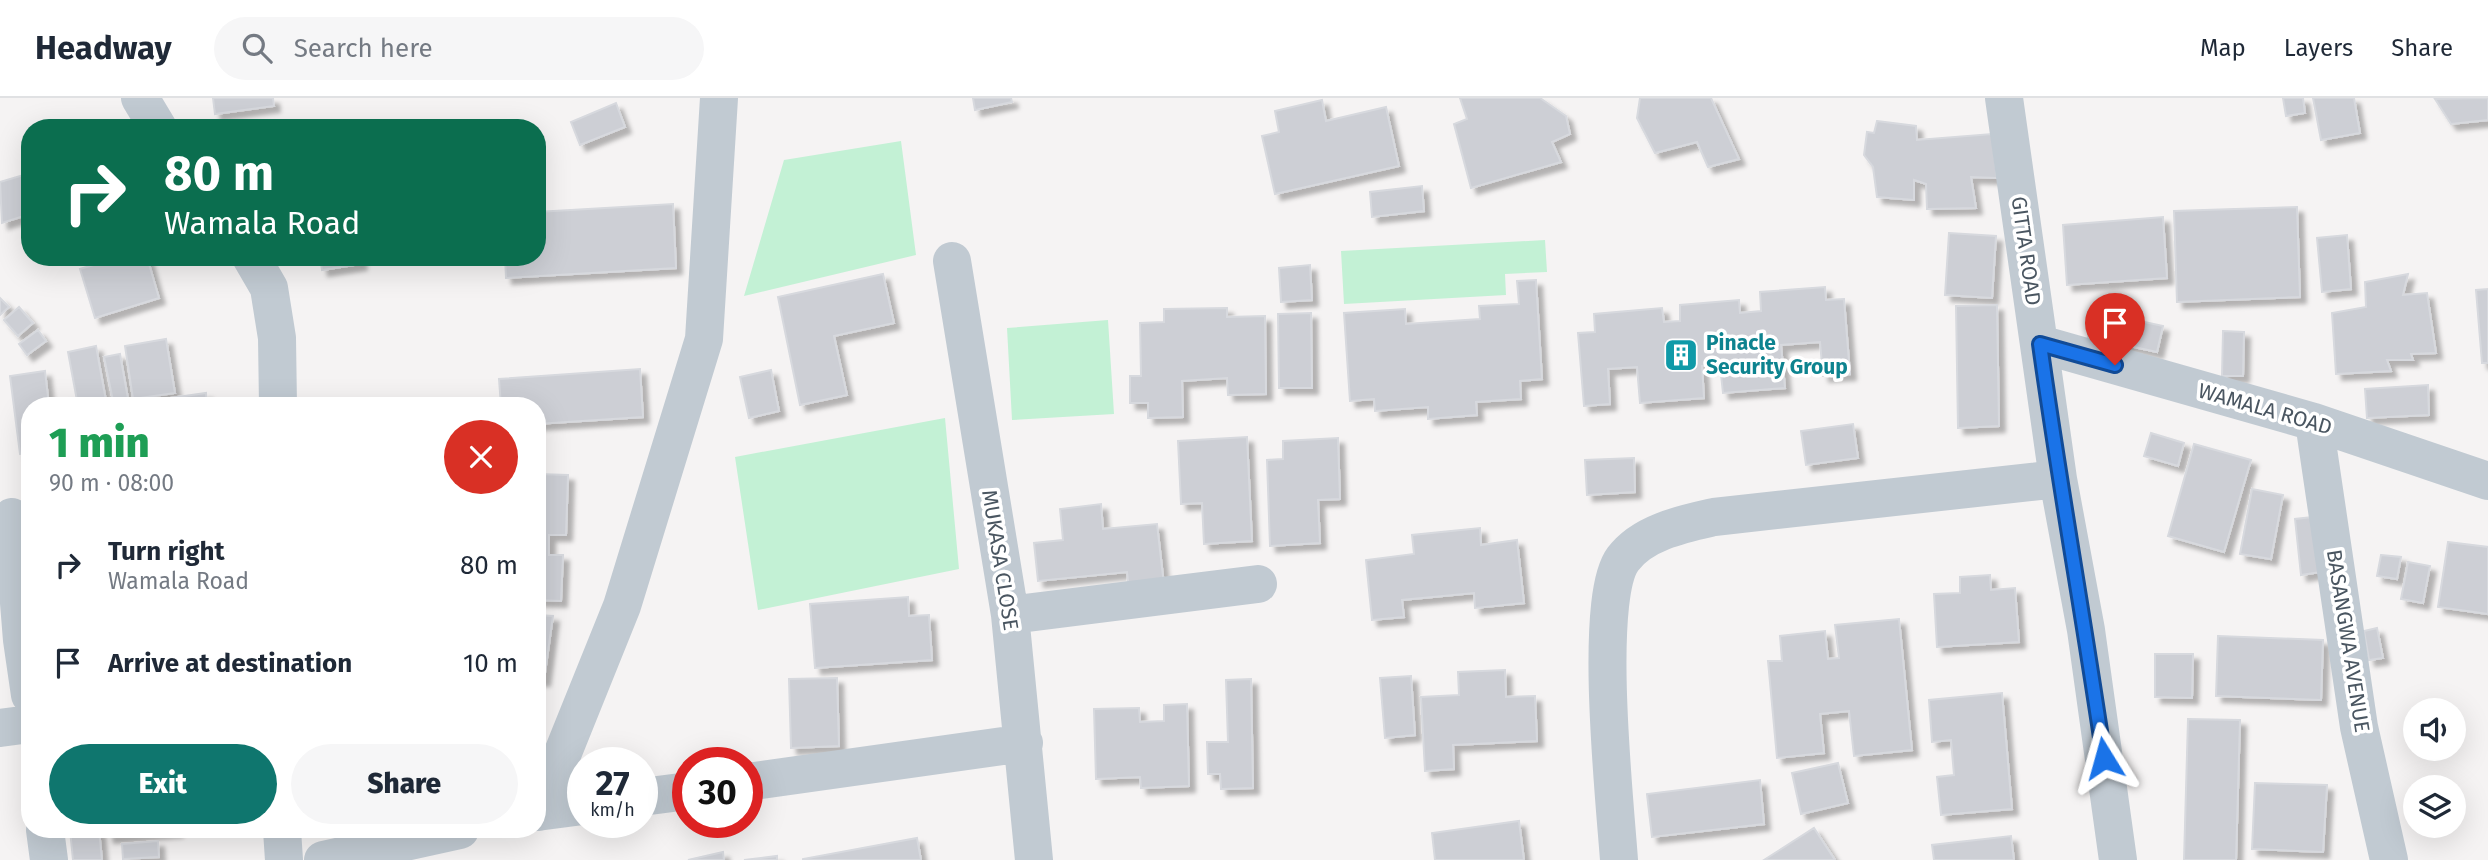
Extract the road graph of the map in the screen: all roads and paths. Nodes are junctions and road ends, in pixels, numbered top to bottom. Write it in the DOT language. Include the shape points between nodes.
graph roads {
  1 [pos="140,98"];
  2 [pos="719,98"];
  3 [pos="2004,98"];
  4 [pos="153,119"];
  5 [pos="952,261"];
  6 [pos="256,266"];
  7 [pos="2040,344"];
  8 [pos="278,397"];
  9 [pos="2314,422"];
  10 [pos="2058,479"];
  11 [pos="2488,481"];
  12 [pos="12,517"];
  13 [pos="1258,584"];
  14 [pos="1010,615"];
  15 [pos="21,628"];
  16 [pos="21,725"];
  17 [pos="0,728"];
  18 [pos="1024,743"];
  19 [pos="763,780"];
  20 [pos="546,792"];
  21 [pos="567,808"];
  22 [pos="546,811"];
  23 [pos="47,838"];
  24 [pos="283,838"];
  25 [pos="423,838"];
  26 [pos="49,860"];
  27 [pos="284,860"];
  28 [pos="323,860"];
  29 [pos="1034,860"];
  30 [pos="1619,860"];
  31 [pos="2118,860"];
  32 [pos="2389,860"];
  1 -- 4 [label="street"];
  2 -- 20 [label="street" via="704,339 622,606"];
  3 -- 7 [label="street, GITTA ROAD"];
  5 -- 14 [label="street, MUKASA CLOSE"];
  6 -- 8 [label="street" via="269,288 277,338"];
  7 -- 9 [label="street, WAMALA ROAD"];
  7 -- 10 [label="street, GITTA ROAD"];
  9 -- 11 [label="street, WAMALA ROAD"];
  9 -- 32 [label="street, BASANGWA AVENUE" via="2359,727"];
  10 -- 30 [label="street" via="1713,517 1674,526 1642,542 1622,559 1614,582 1607,653"];
  10 -- 31 [label="street, GITTA ROAD" via="2086,630"];
  12 -- 15 [label="street"];
  13 -- 14 [label="street"];
  14 -- 18 [label="street, MUKASA CLOSE"];
  16 -- 17 [label="street"];
  18 -- 19 [label="street"];
  18 -- 29 [label="street, MUKASA CLOSE"];
  21 -- 22 [label="street"];
  23 -- 26 [label="street"];
  24 -- 27 [label="street"];
  25 -- 28 [label="street"];
}
